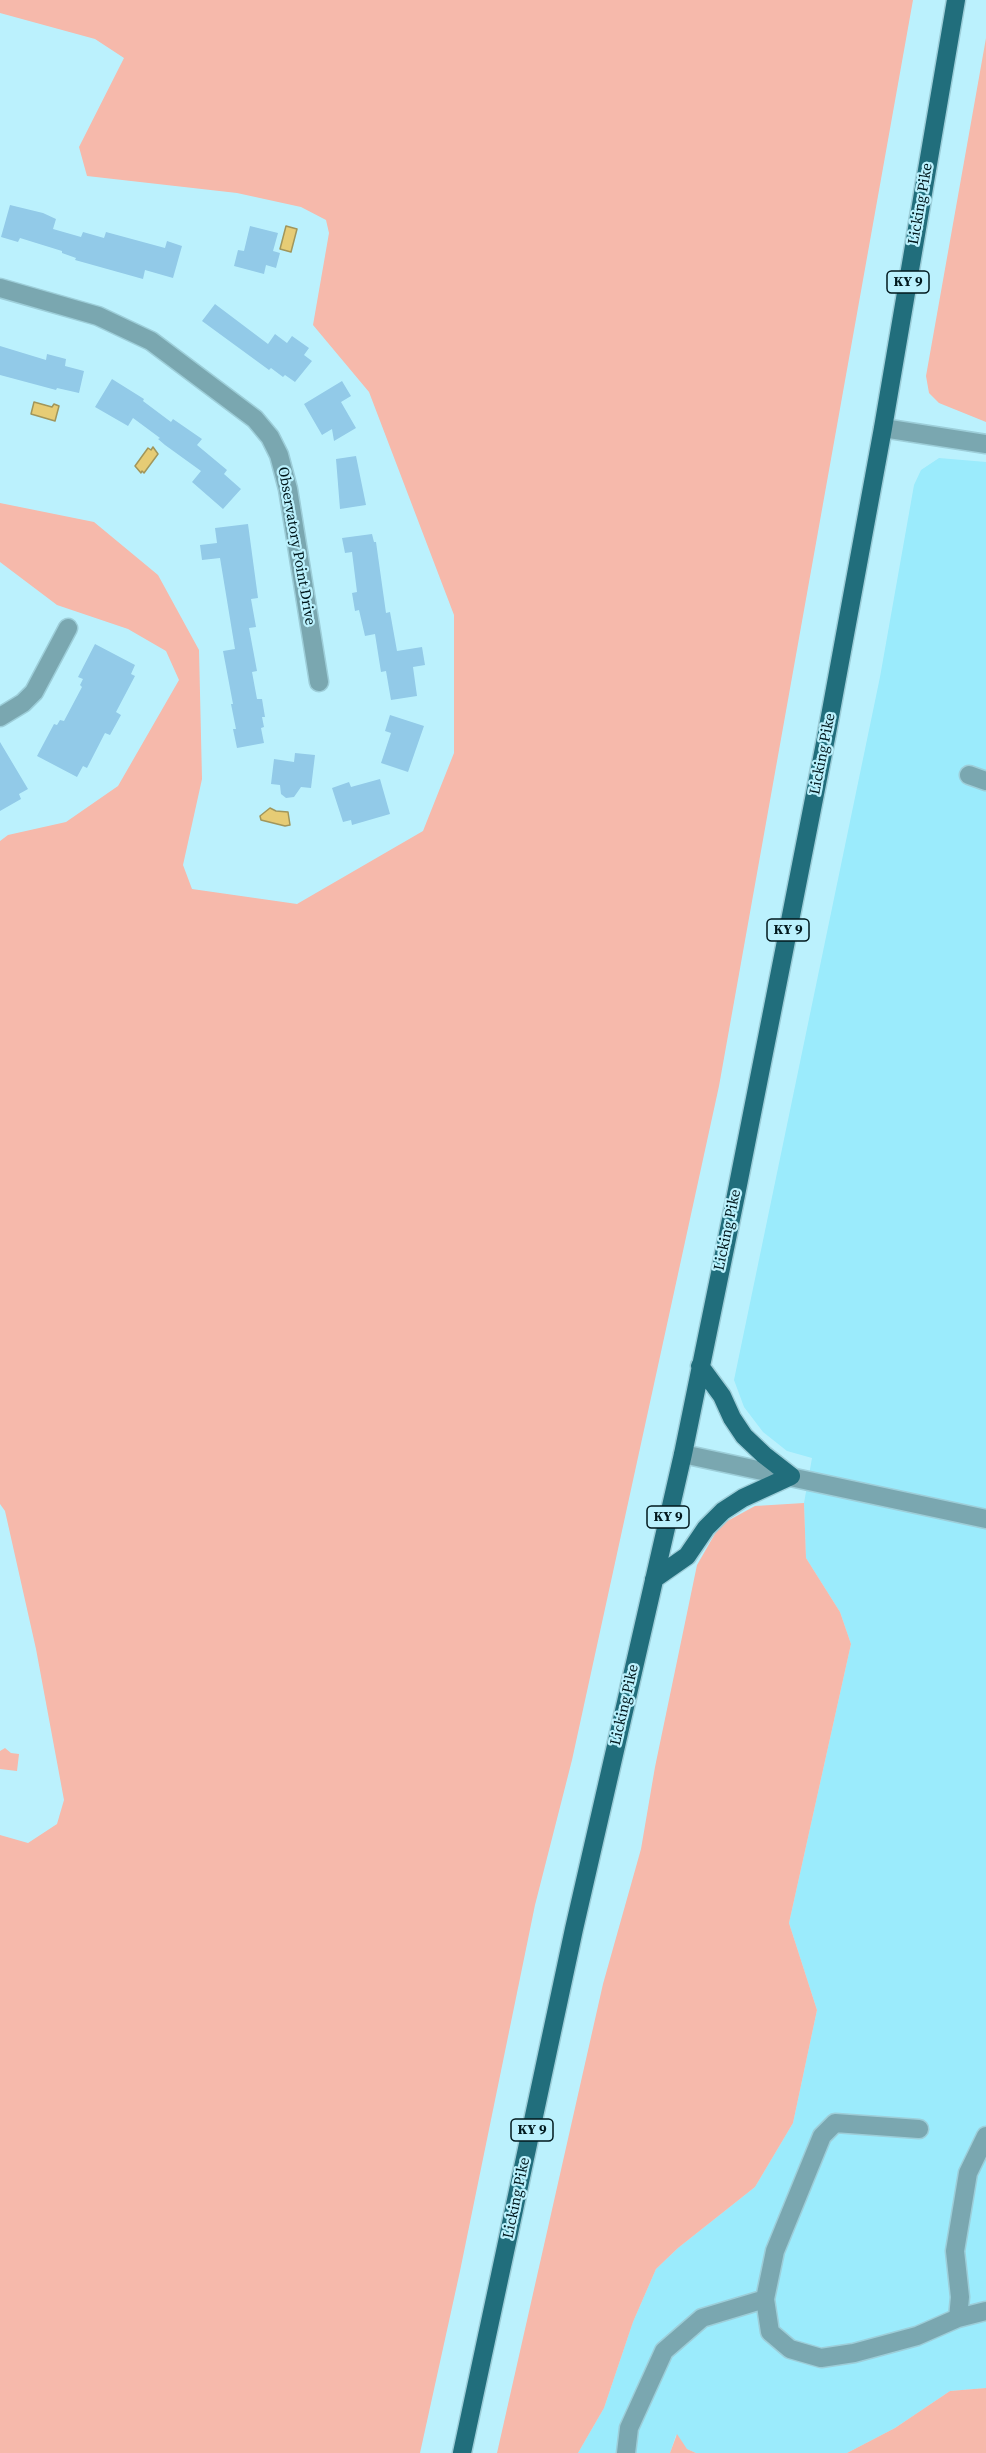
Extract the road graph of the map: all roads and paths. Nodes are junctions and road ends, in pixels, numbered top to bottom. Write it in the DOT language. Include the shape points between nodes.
graph roads {
  1 [pos="956,0"];
  2 [pos="0,288"];
  3 [pos="883,428"];
  4 [pos="986,444"];
  5 [pos="68,628"];
  6 [pos="319,682"];
  7 [pos="0,717"];
  8 [pos="700,1366"];
  9 [pos="683,1455"];
  10 [pos="790,1476"];
  11 [pos="986,1519"];
  12 [pos="654,1579"];
  13 [pos="919,2129"];
  14 [pos="986,2136"];
  15 [pos="765,2298"];
  16 [pos="986,2312"];
  17 [pos="958,2318"];
  18 [pos="462,2453"];
  19 [pos="626,2453"];
  1 -- 3 [label="main road, Licking Pike / KY 9"];
  2 -- 6 [label="street, Observatory Point Drive" via="98,316 151,341 248,413 270,437 288,489"];
  3 -- 4 [label="street"];
  3 -- 8 [label="main road, Licking Pike / KY 9" via="799,875"];
  5 -- 7 [label="street" via="34,692"];
  8 -- 9 [label="main road, Licking Pike / KY 9"];
  8 -- 10 [label="main road" via="744,1436"];
  9 -- 10 [label="street"];
  9 -- 12 [label="main road, Licking Pike / KY 9"];
  10 -- 11 [label="street"];
  10 -- 12 [label="main road" via="723,1511 687,1556"];
  12 -- 18 [label="main road, Licking Pike / KY 9" via="574,1929"];
  13 -- 15 [label="street" via="835,2123 822,2136 775,2251"];
  14 -- 17 [label="street" via="968,2173 956,2251"];
  15 -- 17 [label="street" via="770,2332 790,2349 821,2358 917,2336"];
  15 -- 19 [label="street" via="702,2318 664,2351 629,2428"];
  16 -- 17 [label="street"];
}
